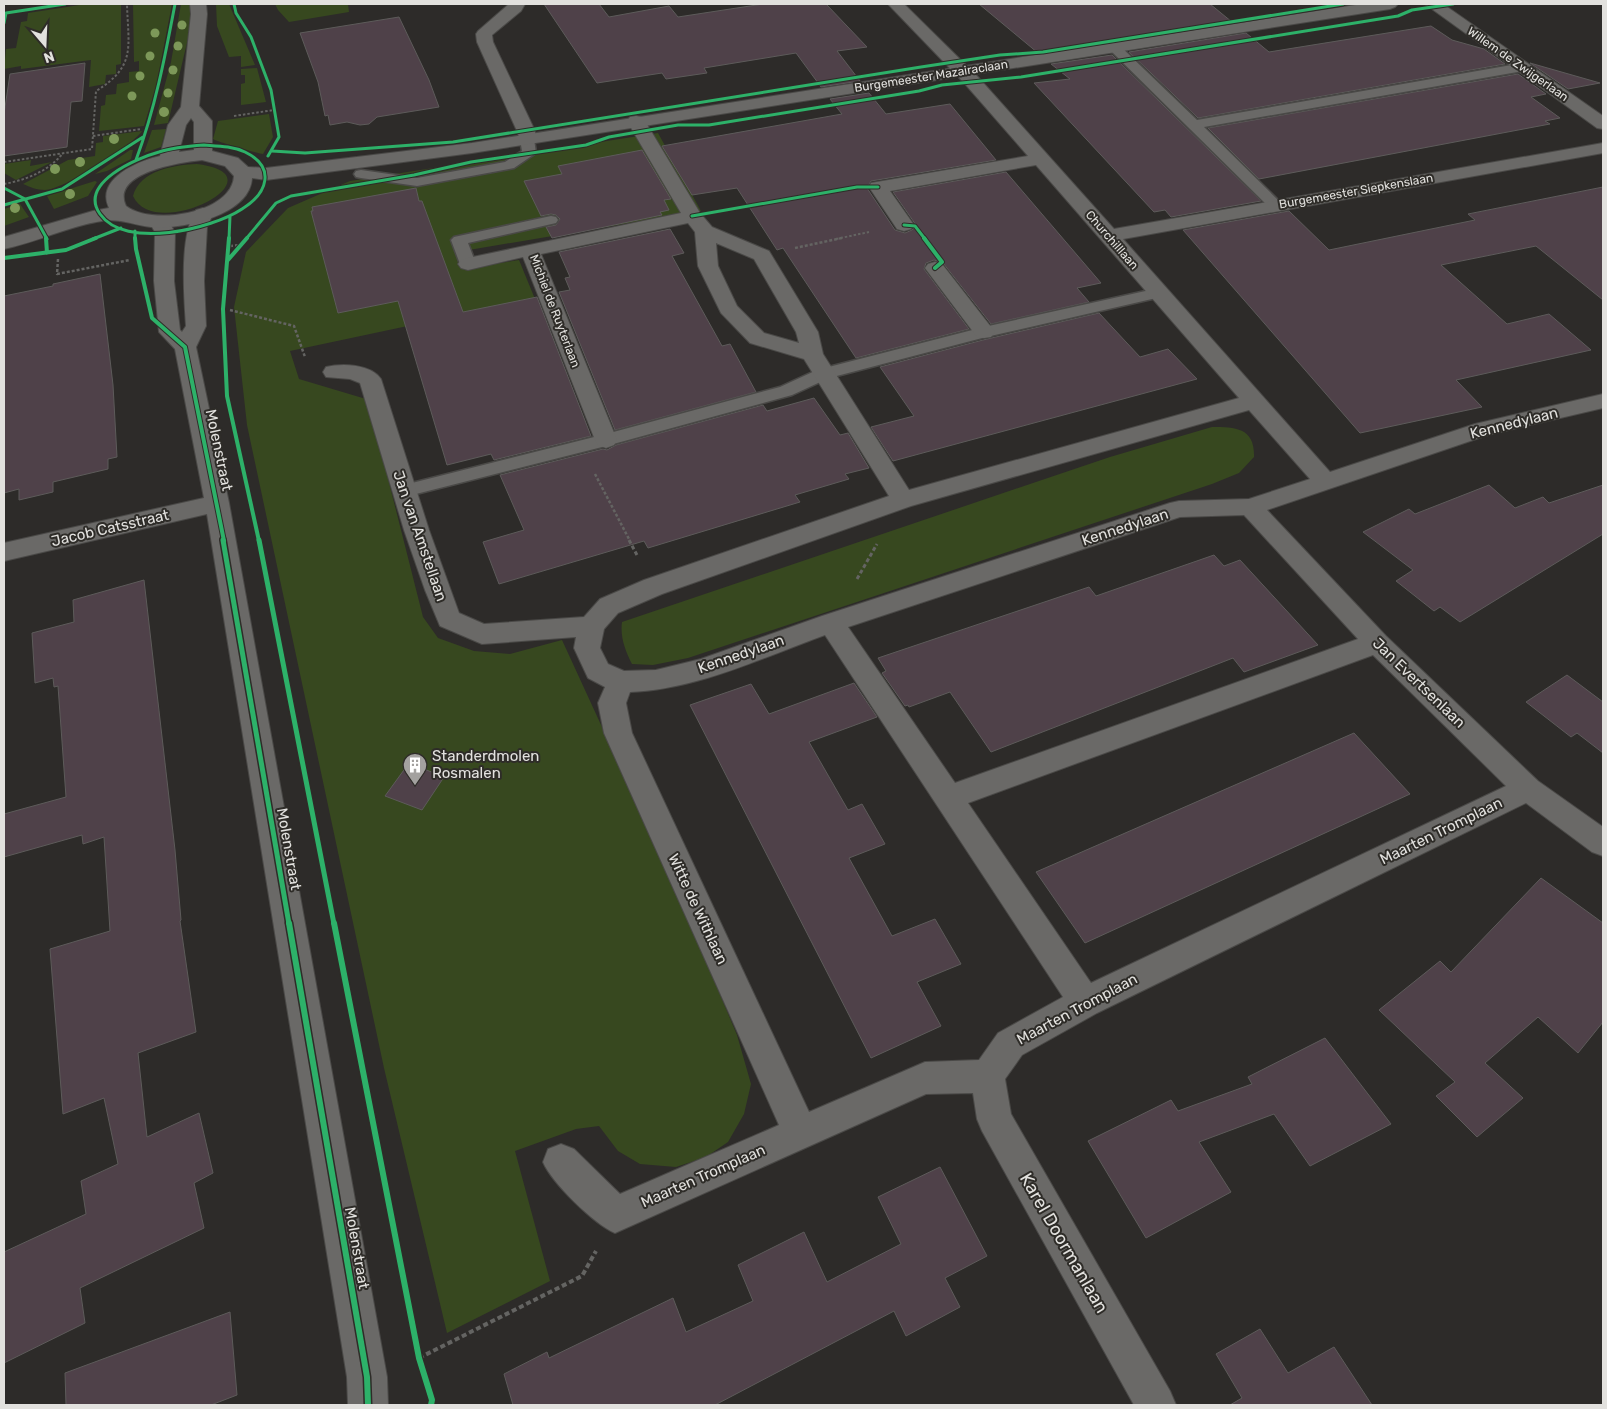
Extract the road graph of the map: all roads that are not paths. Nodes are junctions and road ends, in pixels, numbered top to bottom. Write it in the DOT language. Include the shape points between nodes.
graph roads {
  1 [pos="198,4"];
  2 [pos="517,4"];
  3 [pos="896,4"];
  4 [pos="1390,4"];
  5 [pos="1433,4"];
  6 [pos="1115,48"];
  7 [pos="1523,66"];
  8 [pos="961,71"];
  9 [pos="190,108"];
  10 [pos="636,121"];
  11 [pos="1603,124"];
  12 [pos="1194,126"];
  13 [pos="527,139"];
  14 [pos="472,148"];
  15 [pos="1603,148"];
  16 [pos="169,154"];
  17 [pos="202,155"];
  18 [pos="1040,159"];
  19 [pos="242,172"];
  20 [pos="361,174"];
  21 [pos="114,192"];
  22 [pos="234,197"];
  23 [pos="1275,205"];
  24 [pos="122,213"];
  25 [pos="551,220"];
  26 [pos="200,221"];
  27 [pos="159,222"];
  28 [pos="699,224"];
  29 [pos="904,225"];
  30 [pos="4,230"];
  31 [pos="1109,236"];
  32 [pos="4,243"];
  33 [pos="530,250"];
  34 [pos="468,264"];
  35 [pos="935,268"];
  36 [pos="1159,293"];
  37 [pos="984,332"];
  38 [pos="184,347"];
  39 [pos="812,354"];
  40 [pos="334,372"];
  41 [pos="823,374"];
  42 [pos="1254,401"];
  43 [pos="1603,401"];
  44 [pos="606,440"];
  45 [pos="1325,481"];
  46 [pos="404,491"];
  47 [pos="903,500"];
  48 [pos="217,503"];
  49 [pos="1250,507"];
  50 [pos="4,552"];
  51 [pos="831,622"];
  52 [pos="591,626"];
  53 [pos="1377,643"];
  54 [pos="621,682"];
  55 [pos="1528,790"];
  56 [pos="948,798"];
  57 [pos="1603,843"];
  58 [pos="1085,1002"];
  59 [pos="988,1076"];
  60 [pos="801,1133"];
  61 [pos="561,1162"];
  62 [pos="370,1396"];
  63 [pos="1156,1405"];
  1 -- 9 [label="street"];
  2 -- 13 [label="street" via="484,34"];
  3 -- 8 [label="street, Churchilllaan"];
  4 -- 6 [label="street, Burgemeester Mazairaclaan"];
  5 -- 7 [label="street, Willem de Zwijgerlaan"];
  6 -- 8 [label="street, Burgemeester Mazairaclaan"];
  6 -- 12 [label="lane"];
  7 -- 11 [label="street, Willem de Zwijgerlaan"];
  7 -- 12 [label="lane"];
  8 -- 10 [label="street, Burgemeester Mazairaclaan"];
  8 -- 18 [label="street, Churchilllaan"];
  9 -- 16 [label="street" via="177,124"];
  9 -- 17 [label="street" via="203,121"];
  10 -- 13 [label="street, Burgemeester Mazairaclaan"];
  10 -- 28 [label="street"];
  12 -- 23 [label="lane"];
  13 -- 14 [label="street, Burgemeester Mazairaclaan"];
  13 -- 20 [label="lane" via="529,153 509,165 417,182"];
  14 -- 19 [label="street, Burgemeester Mazairaclaan" via="266,174"];
  14 -- 20 [label="street, Burgemeester Mazairaclaan"];
  15 -- 23 [label="street, Burgemeester Siepkenslaan"];
  16 -- 17 [label="street"];
  16 -- 21 [label="street" via="133,173"];
  17 -- 19 [label="street" via="227,161"];
  18 -- 29 [label="street" via="878,187"];
  18 -- 31 [label="street, Churchilllaan"];
  19 -- 22 [label="street" via="244,180"];
  20 -- 22 [label="street, Burgemeester Mazairaclaan"];
  21 -- 24 [label="street" via="113,200"];
  21 -- 30 [label="street"];
  22 -- 26 [label="street, Burgemeester Mazairaclaan"];
  23 -- 31 [label="street, Burgemeester Siepkenslaan"];
  24 -- 27 [label="street, Burgemeester Mazairaclaan"];
  24 -- 32 [label="street" via="100,215"];
  25 -- 34 [label="lane" via="458,240"];
  26 -- 27 [label="street, Burgemeester Mazairaclaan"];
  26 -- 38 [label="street" via="194,280 196,326"];
  27 -- 38 [label="street, Molenstraat" via="165,232 164,282 170,332"];
  28 -- 33 [label="street, Michiel de Ruyterlaan"];
  28 -- 39 [label="street" via="762,255 808,332"];
  28 -- 39 [label="street" via="708,266 728,309 757,338"];
  31 -- 36 [label="street, Churchilllaan"];
  33 -- 34 [label="street"];
  33 -- 44 [label="street, Michiel de Ruyterlaan"];
  35 -- 37 [label="street"];
  36 -- 37 [label="lane"];
  36 -- 42 [label="street, Churchilllaan"];
  37 -- 41 [label="lane"];
  38 -- 48 [label="street, Molenstraat"];
  39 -- 41 [label="street"];
  40 -- 46 [label="street, Jan van Amstellaan" via="353,372 370,379"];
  41 -- 44 [label="lane" via="786,391"];
  41 -- 47 [label="street"];
  42 -- 45 [label="street, Churchilllaan"];
  42 -- 47 [label="street"];
  43 -- 45 [label="street, Kennedylaan" via="1483,429"];
  44 -- 46 [label="lane"];
  45 -- 49 [label="street, Kennedylaan"];
  46 -- 52 [label="street, Jan van Amstellaan" via="449,619 482,634"];
  47 -- 52 [label="street" via="653,587 609,606"];
  48 -- 50 [label="street, Jacob Catsstraat"];
  48 -- 62 [label="street, Molenstraat"];
  49 -- 51 [label="street, Kennedylaan" via="1179,509"];
  49 -- 53 [label="street, Jan Evertsenlaan"];
  51 -- 54 [label="street, Kennedylaan" via="705,668 656,681"];
  51 -- 56 [label="street"];
  52 -- 54 [label="street, Kennedylaan" via="587,648 598,671"];
  53 -- 55 [label="street, Jan Evertsenlaan"];
  53 -- 56 [label="street"];
  54 -- 60 [label="street, Witte de Withlaan" via="612,703 618,733"];
  55 -- 57 [label="street, Jan Evertsenlaan"];
  55 -- 58 [label="street, Maarten Tromplaan"];
  56 -- 58 [label="street"];
  58 -- 59 [label="street, Maarten Tromplaan" via="1010,1044"];
  59 -- 60 [label="street, Maarten Tromplaan" via="925,1078"];
  59 -- 63 [label="street, Karel Doormanlaan" via="994,1119"];
  60 -- 61 [label="street, Maarten Tromplaan" via="615,1215"];
}
